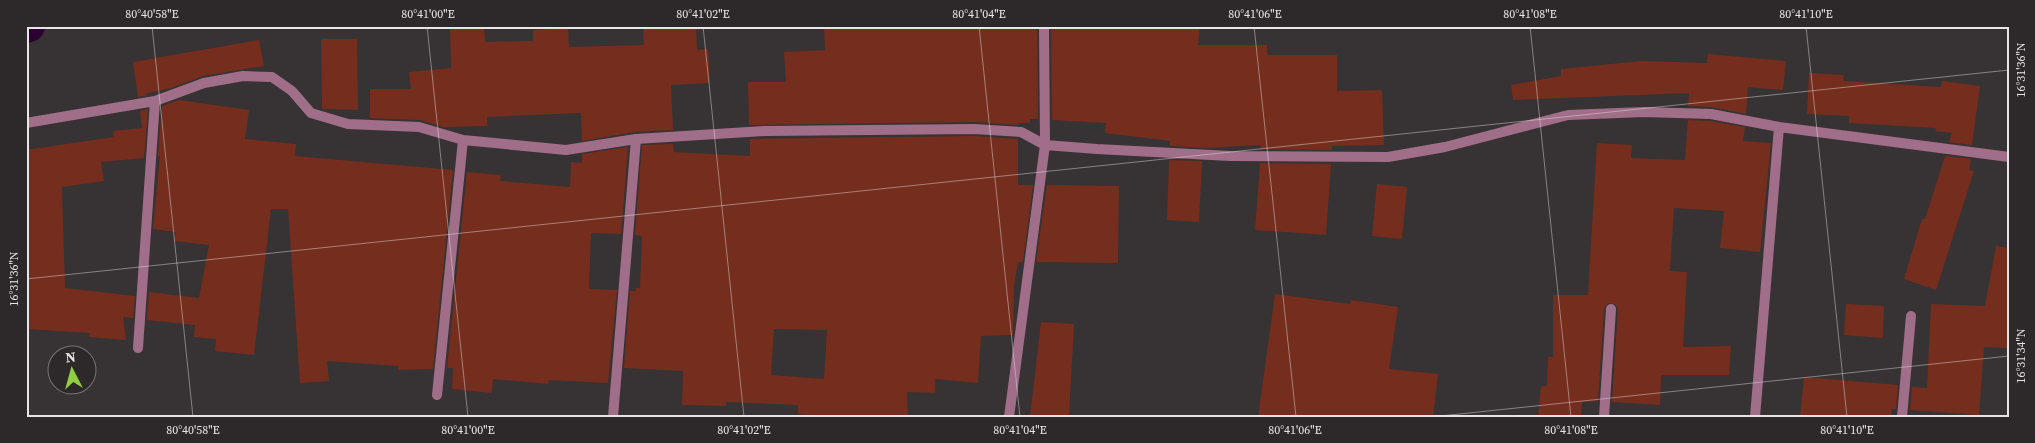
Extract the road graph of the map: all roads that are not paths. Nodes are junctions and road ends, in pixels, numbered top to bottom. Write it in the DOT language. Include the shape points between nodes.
graph roads {
  1 [pos="1044,26"];
  2 [pos="155,101"];
  3 [pos="26,123"];
  4 [pos="1779,127"];
  5 [pos="636,139"];
  6 [pos="463,140"];
  7 [pos="1045,145"];
  8 [pos="2009,158"];
  9 [pos="1611,309"];
  10 [pos="1911,316"];
  11 [pos="138,348"];
  12 [pos="437,395"];
  13 [pos="613,417"];
  14 [pos="1009,417"];
  15 [pos="1604,417"];
  16 [pos="1755,417"];
  17 [pos="1902,417"];
  1 -- 7 [label="street"];
  2 -- 3 [label="street"];
  2 -- 6 [label="street" via="204,83 243,76 272,77 292,91 311,113 348,124 419,127"];
  2 -- 11 [label="street"];
  4 -- 7 [label="street" via="1711,114 1568,115 1445,147 1388,158 1230,156"];
  4 -- 8 [label="street"];
  4 -- 16 [label="street"];
  5 -- 6 [label="street" via="566,150"];
  5 -- 7 [label="street" via="765,131 974,129 1021,132"];
  5 -- 13 [label="street"];
  6 -- 12 [label="street"];
  7 -- 14 [label="street"];
  9 -- 15 [label="street"];
  10 -- 17 [label="street"];
}
